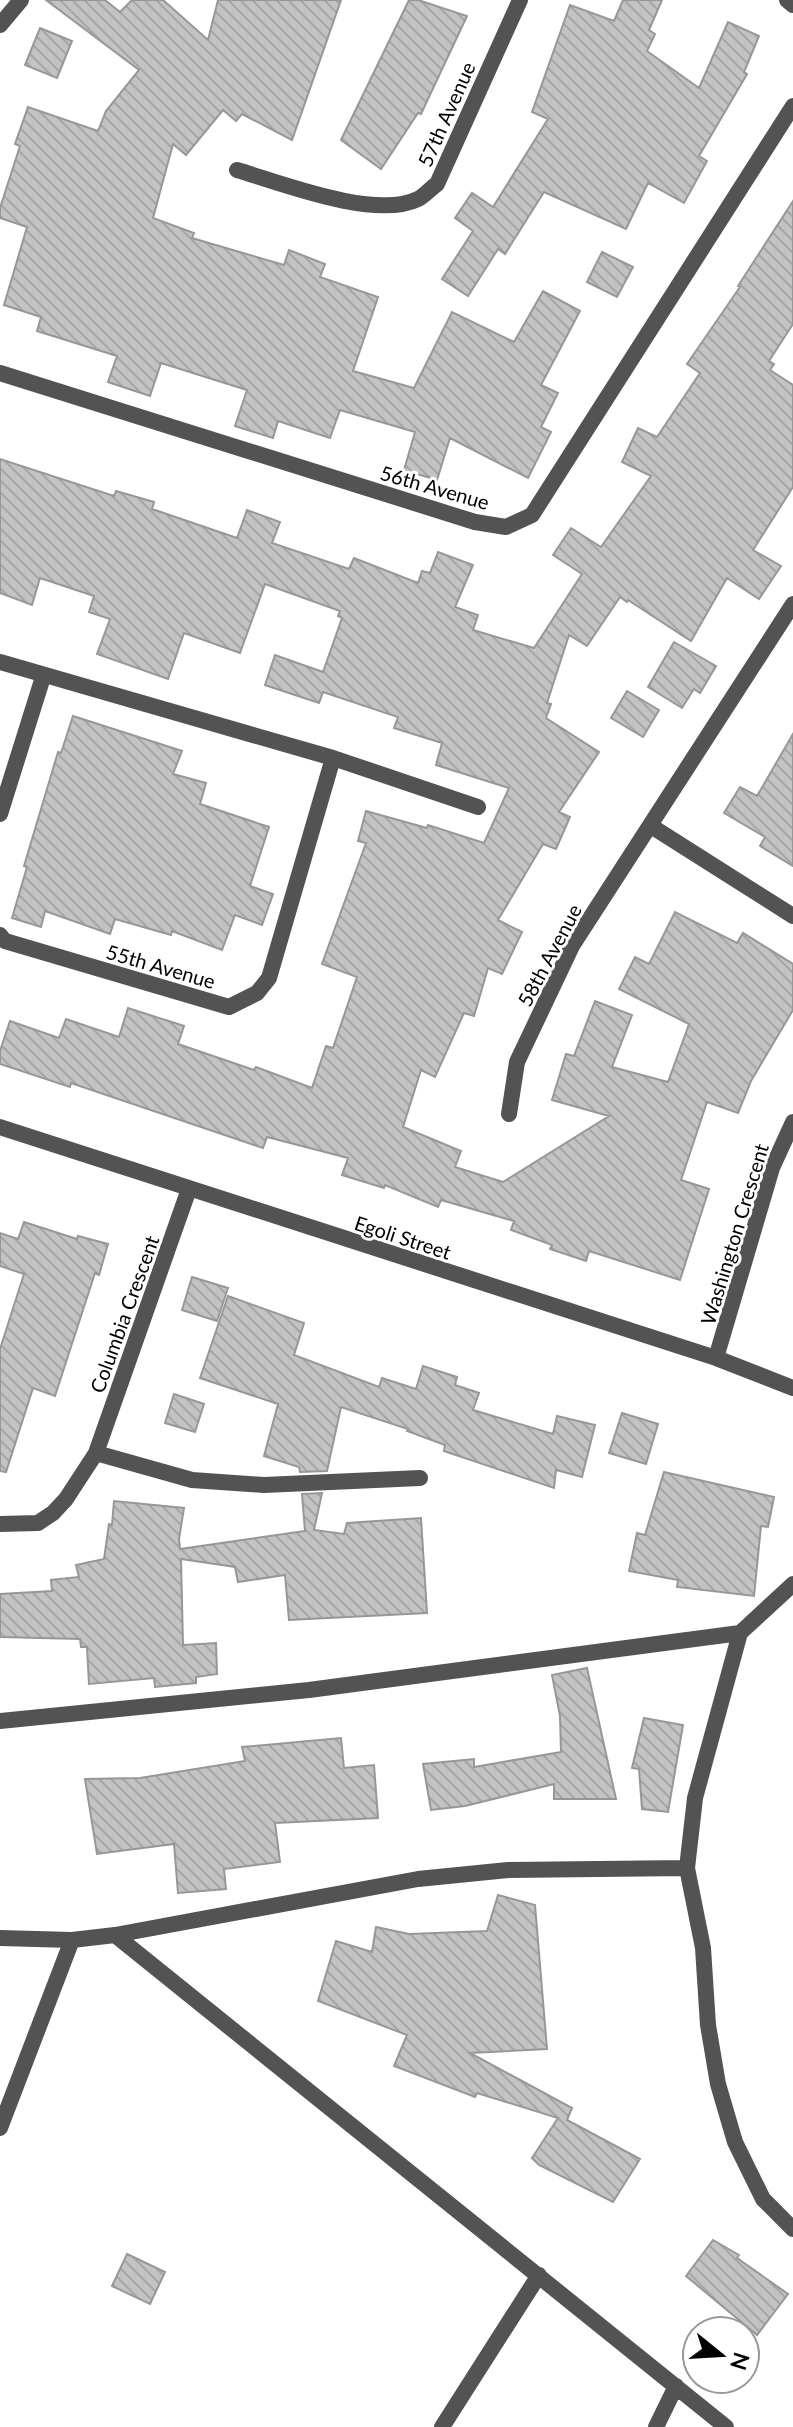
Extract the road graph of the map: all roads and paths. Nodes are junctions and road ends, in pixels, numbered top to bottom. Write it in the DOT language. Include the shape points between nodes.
graph roads {
  1 [pos="21,0"];
  2 [pos="520,0"];
  3 [pos="787,0"];
  4 [pos="793,5"];
  5 [pos="0,25"];
  6 [pos="793,106"];
  7 [pos="237,170"];
  8 [pos="0,373"];
  9 [pos="793,604"];
  10 [pos="0,662"];
  11 [pos="43,677"];
  12 [pos="333,758"];
  13 [pos="478,807"];
  14 [pos="0,814"];
  15 [pos="651,826"];
  16 [pos="793,916"];
  17 [pos="0,935"];
  18 [pos="509,1114"];
  19 [pos="793,1122"];
  20 [pos="0,1127"];
  21 [pos="189,1189"];
  22 [pos="716,1358"];
  23 [pos="793,1388"];
  24 [pos="96,1453"];
  25 [pos="420,1478"];
  26 [pos="0,1524"];
  27 [pos="793,1584"];
  28 [pos="740,1633"];
  29 [pos="0,1721"];
  30 [pos="687,1868"];
  31 [pos="115,1935"];
  32 [pos="0,1938"];
  33 [pos="72,1940"];
  34 [pos="0,2128"];
  35 [pos="793,2229"];
  36 [pos="539,2275"];
  37 [pos="676,2386"];
  38 [pos="442,2427"];
  39 [pos="656,2427"];
  40 [pos="726,2427"];
  1 -- 5 [label="street"];
  2 -- 7 [label="street, 57th Avenue" via="437,184 418,199 392,206 349,203"];
  3 -- 4 [label="street"];
  6 -- 8 [label="street, 56th Avenue" via="532,515 506,527 475,522"];
  9 -- 15 [label="street, 58th Avenue"];
  10 -- 11 [label="street"];
  11 -- 12 [label="street"];
  11 -- 14 [label="street"];
  12 -- 13 [label="street"];
  12 -- 17 [label="street, 55th Avenue" via="269,978 257,993 229,1007 5,941"];
  15 -- 16 [label="street"];
  15 -- 18 [label="street, 58th Avenue" via="572,946 517,1062"];
  19 -- 22 [label="street, Washington Crescent" via="772,1168"];
  20 -- 21 [label="street, Egoli Street"];
  21 -- 22 [label="street, Egoli Street"];
  21 -- 24 [label="street, Columbia Crescent"];
  22 -- 23 [label="street, Egoli Street"];
  24 -- 25 [label="street" via="192,1480 264,1485"];
  24 -- 26 [label="street, Columbia Crescent" via="53,1513 38,1523"];
  27 -- 28 [label="street"];
  28 -- 29 [label="street" via="309,1690"];
  28 -- 30 [label="street" via="695,1798"];
  30 -- 31 [label="street" via="508,1870 418,1879"];
  30 -- 35 [label="street" via="703,1948 718,2084 735,2142 763,2199"];
  31 -- 33 [label="street"];
  31 -- 36 [label="street"];
  32 -- 33 [label="street"];
  33 -- 34 [label="street"];
  36 -- 37 [label="street"];
  36 -- 38 [label="street"];
  37 -- 39 [label="street"];
  37 -- 40 [label="street"];
}
